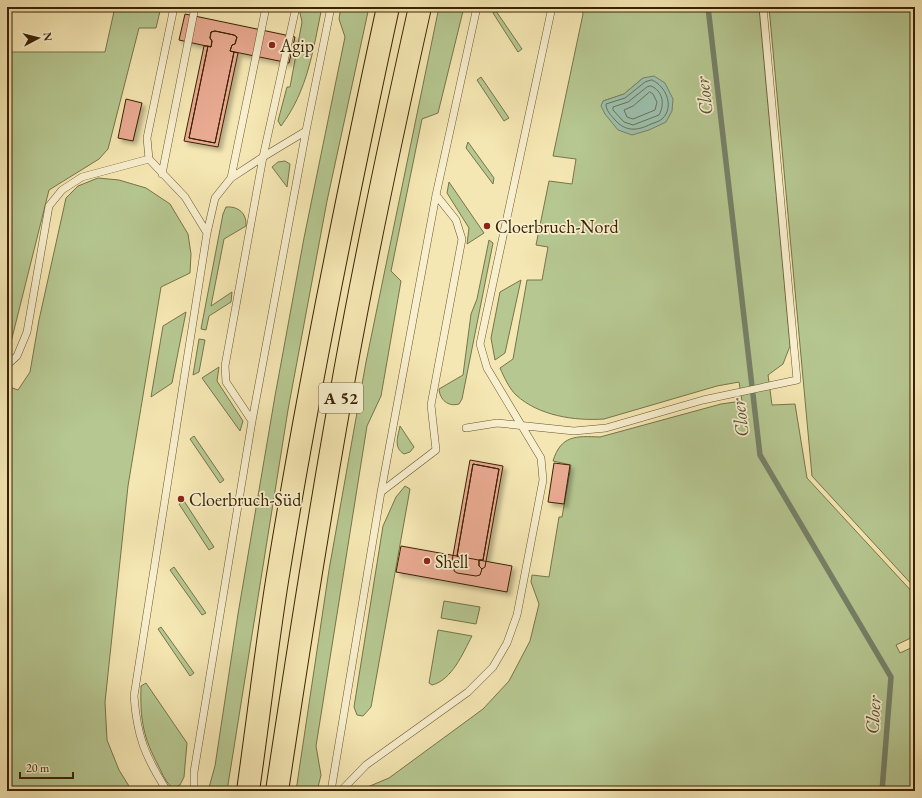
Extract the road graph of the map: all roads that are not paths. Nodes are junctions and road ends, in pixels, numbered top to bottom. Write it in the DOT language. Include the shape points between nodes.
graph roads {
  1 [pos="174,7"];
  2 [pos="195,7"];
  3 [pos="266,7"];
  4 [pos="296,7"];
  5 [pos="331,7"];
  6 [pos="388,7"];
  7 [pos="420,7"];
  8 [pos="477,7"];
  9 [pos="552,7"];
  10 [pos="763,7"];
  11 [pos="306,132"];
  12 [pos="263,157"];
  13 [pos="149,159"];
  14 [pos="162,174"];
  15 [pos="230,178"];
  16 [pos="436,195"];
  17 [pos="207,233"];
  18 [pos="7,365"];
  19 [pos="252,421"];
  20 [pos="523,425"];
  21 [pos="466,428"];
  22 [pos="381,492"];
  23 [pos="166,791"];
  24 [pos="194,791"];
  25 [pos="248,791"];
  26 [pos="277,791"];
  27 [pos="331,791"];
  28 [pos="341,791"];
  1 -- 13 [label="lane" via="147,138"];
  2 -- 14 [label="lane"];
  3 -- 15 [label="lane"];
  4 -- 12 [label="lane"];
  5 -- 11 [label="lane"];
  6 -- 25 [label="highway, A 52" via="314,370 277,582"];
  7 -- 26 [label="highway, A 52" via="388,151 345,371 307,591"];
  8 -- 16 [label="lane"];
  9 -- 20 [label="lane" via="480,344 487,368"];
  10 -- 20 [label="lane" via="797,380 703,400 606,428 574,431"];
  11 -- 12 [label="lane"];
  11 -- 19 [label="lane"];
  12 -- 15 [label="lane"];
  12 -- 19 [label="lane" via="225,366 226,382"];
  13 -- 14 [label="lane"];
  13 -- 18 [label="lane" via="82,177 62,190 49,206 26,332 17,356"];
  14 -- 17 [label="lane" via="185,197"];
  15 -- 17 [label="lane" via="215,198"];
  16 -- 22 [label="lane"];
  16 -- 22 [label="lane" via="456,220 462,238 431,406 436,450"];
  17 -- 23 [label="lane" via="134,696 136,723 144,751"];
  19 -- 24 [label="lane" via="194,772"];
  20 -- 21 [label="lane" via="497,423"];
  20 -- 28 [label="lane" via="541,458 543,480 517,615 507,643 493,667 468,692 366,765"];
  22 -- 27 [label="lane"];
}
